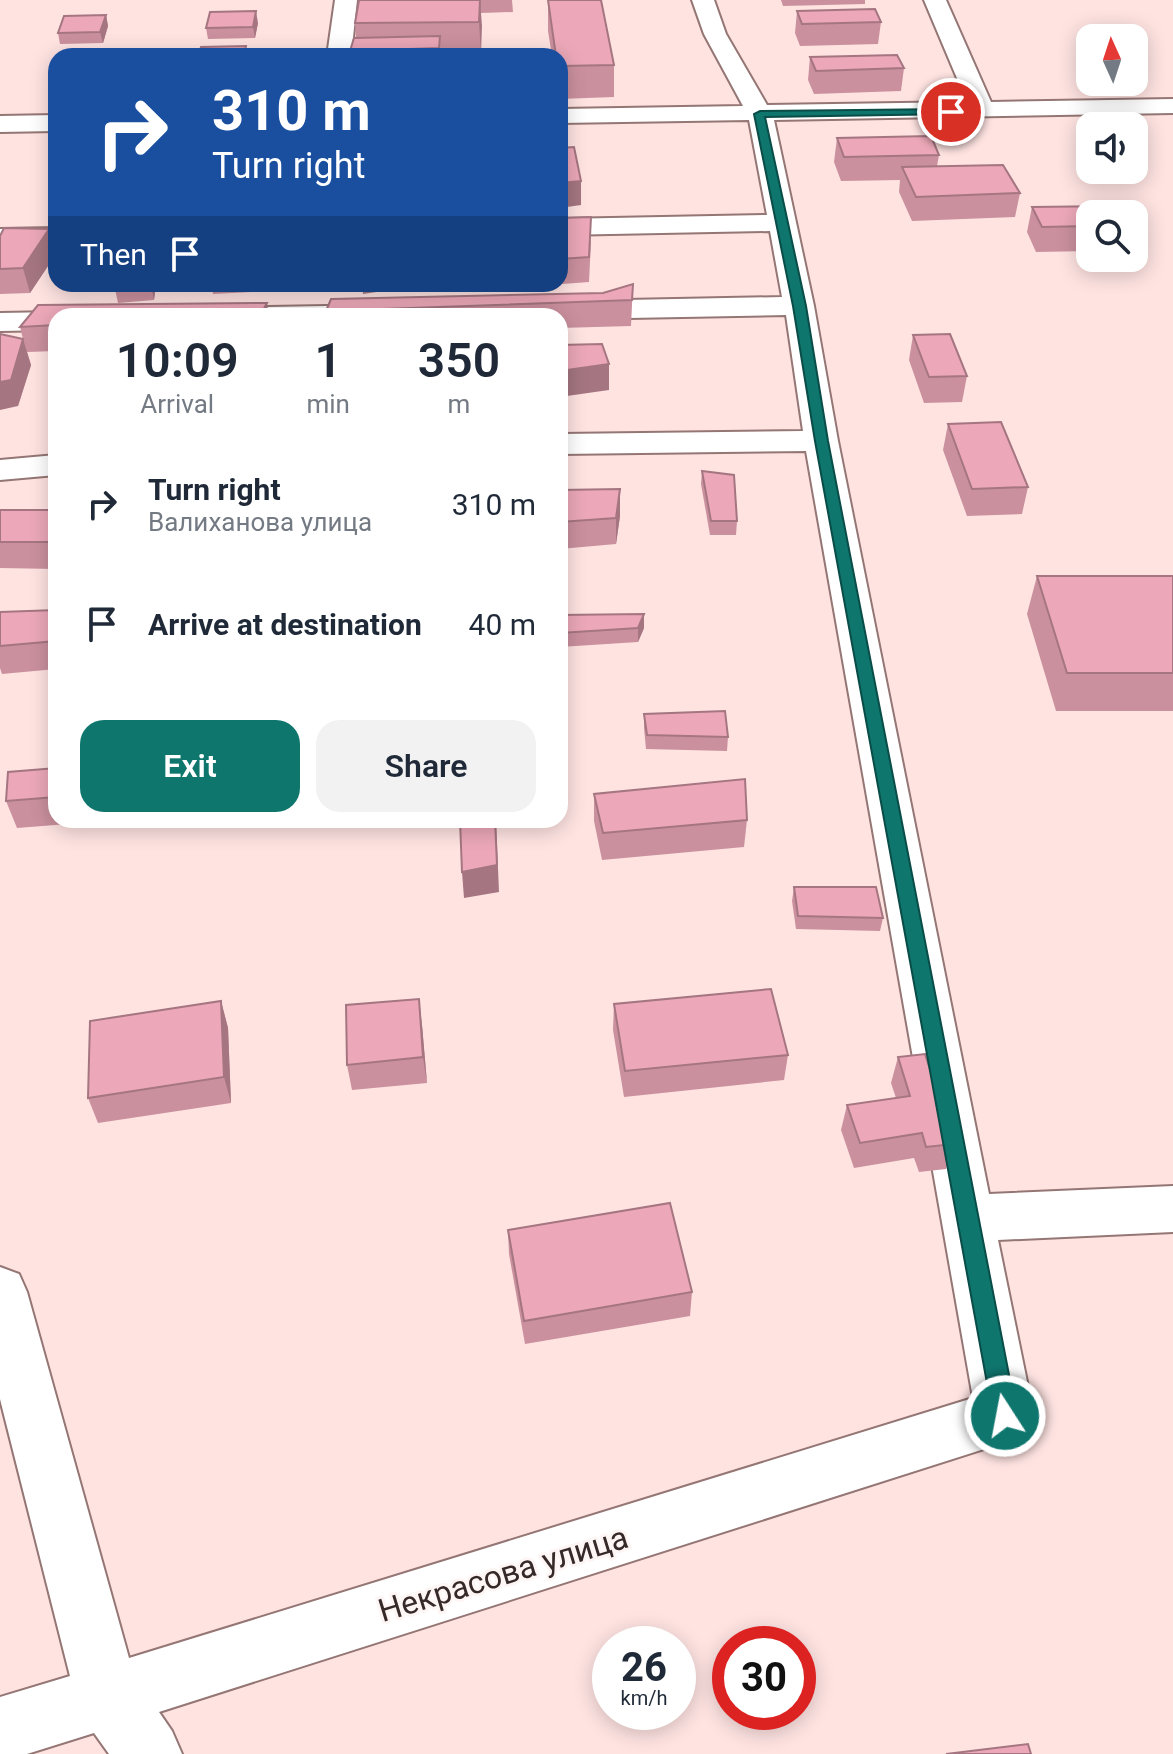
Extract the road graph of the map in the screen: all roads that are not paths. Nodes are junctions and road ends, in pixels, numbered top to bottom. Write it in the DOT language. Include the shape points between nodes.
graph roads {
  1 [pos="346,0"];
  2 [pos="703,0"];
  3 [pos="935,0"];
  4 [pos="340,48"];
  5 [pos="1173,106"];
  6 [pos="983,111"];
  7 [pos="760,114"];
  8 [pos="568,116"];
  9 [pos="48,123"];
  10 [pos="0,124"];
  11 [pos="780,223"];
  12 [pos="568,227"];
  13 [pos="48,236"];
  14 [pos="0,237"];
  15 [pos="799,306"];
  16 [pos="568,310"];
  17 [pos="48,321"];
  18 [pos="0,322"];
  19 [pos="821,441"];
  20 [pos="568,444"];
  21 [pos="48,466"];
  22 [pos="0,470"];
  23 [pos="1173,1209"];
  24 [pos="968,1218"];
  25 [pos="0,1292"];
  26 [pos="108,1698"];
  27 [pos="0,1730"];
  28 [pos="149,1754"];
  1 -- 4 [label="street"];
  2 -- 7 [label="street" via="715,34"];
  3 -- 6 [label="street"];
  5 -- 6 [label="street"];
  6 -- 7 [label="street"];
  7 -- 8 [label="street"];
  7 -- 11 [label="street"];
  9 -- 10 [label="street"];
  11 -- 12 [label="street"];
  11 -- 15 [label="street"];
  13 -- 14 [label="street"];
  15 -- 16 [label="street"];
  15 -- 19 [label="street"];
  17 -- 18 [label="street"];
  19 -- 20 [label="street"];
  19 -- 24 [label="street"];
  21 -- 22 [label="street"];
  23 -- 24 [label="street"];
  24 -- 26 [label="street, Некрасова улица" via="1005,1416"];
  25 -- 26 [label="street"];
  26 -- 27 [label="street, Некрасова улица"];
  26 -- 28 [label="street"];
}
